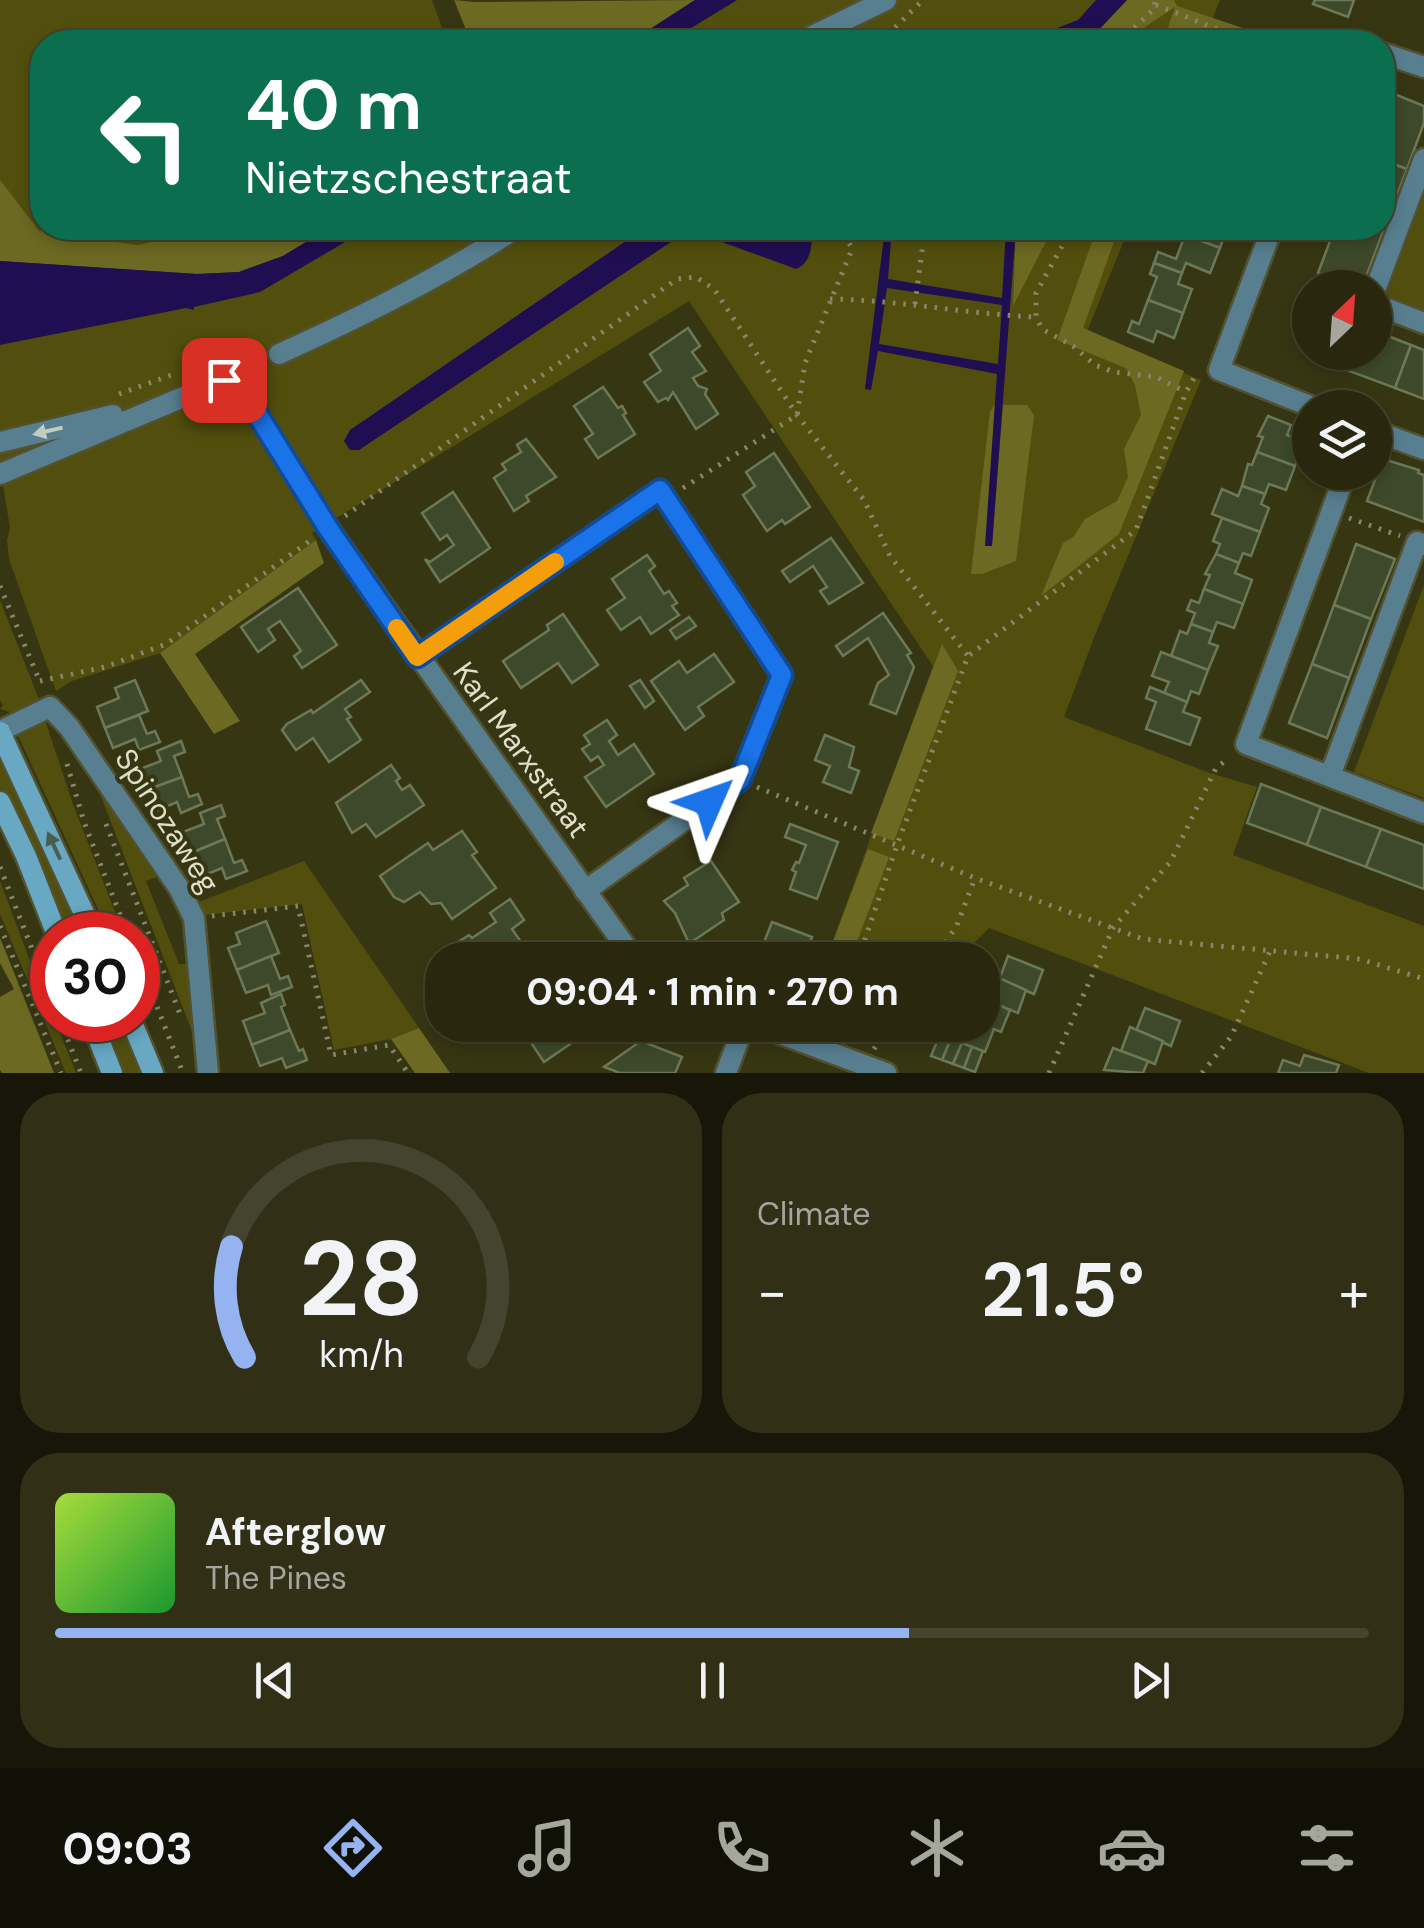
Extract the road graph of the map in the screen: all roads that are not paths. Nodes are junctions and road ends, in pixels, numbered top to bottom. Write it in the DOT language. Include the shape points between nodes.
graph roads {
  1 [pos="886,0"];
  2 [pos="825,30"];
  3 [pos="1395,57"];
  4 [pos="1424,67"];
  5 [pos="1424,159"];
  6 [pos="1395,237"];
  7 [pos="498,240"];
  8 [pos="1267,240"];
  9 [pos="1394,240"];
  10 [pos="1382,270"];
  11 [pos="1392,311"];
  12 [pos="1424,323"];
  13 [pos="279,354"];
  14 [pos="1292,399"];
  15 [pos="163,403"];
  16 [pos="1392,437"];
  17 [pos="0,442"];
  18 [pos="1424,448"];
  19 [pos="0,474"];
  20 [pos="1340,490"];
  21 [pos="1420,544"];
  22 [pos="417,657"];
  23 [pos="0,732"];
  24 [pos="1330,776"];
  25 [pos="0,802"];
  26 [pos="1424,813"];
  27 [pos="586,891"];
  28 [pos="48,912"];
  29 [pos="83,912"];
  30 [pos="622,942"];
  31 [pos="100,1042"];
  32 [pos="140,1042"];
  33 [pos="738,1042"];
  34 [pos="803,1042"];
  35 [pos="112,1073"];
  36 [pos="153,1073"];
  37 [pos="208,1073"];
  38 [pos="726,1073"];
  39 [pos="886,1073"];
  1 -- 2 [label="street"];
  3 -- 4 [label="street"];
  5 -- 6 [label="street"];
  7 -- 13 [label="street" via="449,272"];
  8 -- 14 [label="street" via="1218,370"];
  9 -- 10 [label="street"];
  11 -- 12 [label="street"];
  15 -- 17 [label="street, one-way"];
  15 -- 19 [label="street"];
  15 -- 22 [label="street, Karl Marxstraat" via="224,380 241,388"];
  16 -- 18 [label="street"];
  20 -- 24 [label="street" via="1246,744"];
  21 -- 24 [label="street"];
  22 -- 27 [label="street, Karl Marxstraat"];
  22 -- 27 [label="street" via="660,490 782,675 740,780"];
  29 -- 23 [label="main road, one-way"];
  23 -- 37 [label="street, Spinozaweg" via="50,707 179,888 194,918"];
  24 -- 26 [label="street"];
  25 -- 28 [label="main road"];
  27 -- 30 [label="street, Karl Marxstraat"];
  31 -- 35 [label="main road"];
  32 -- 36 [label="main road"];
  33 -- 38 [label="street"];
  34 -- 39 [label="street"];
}
